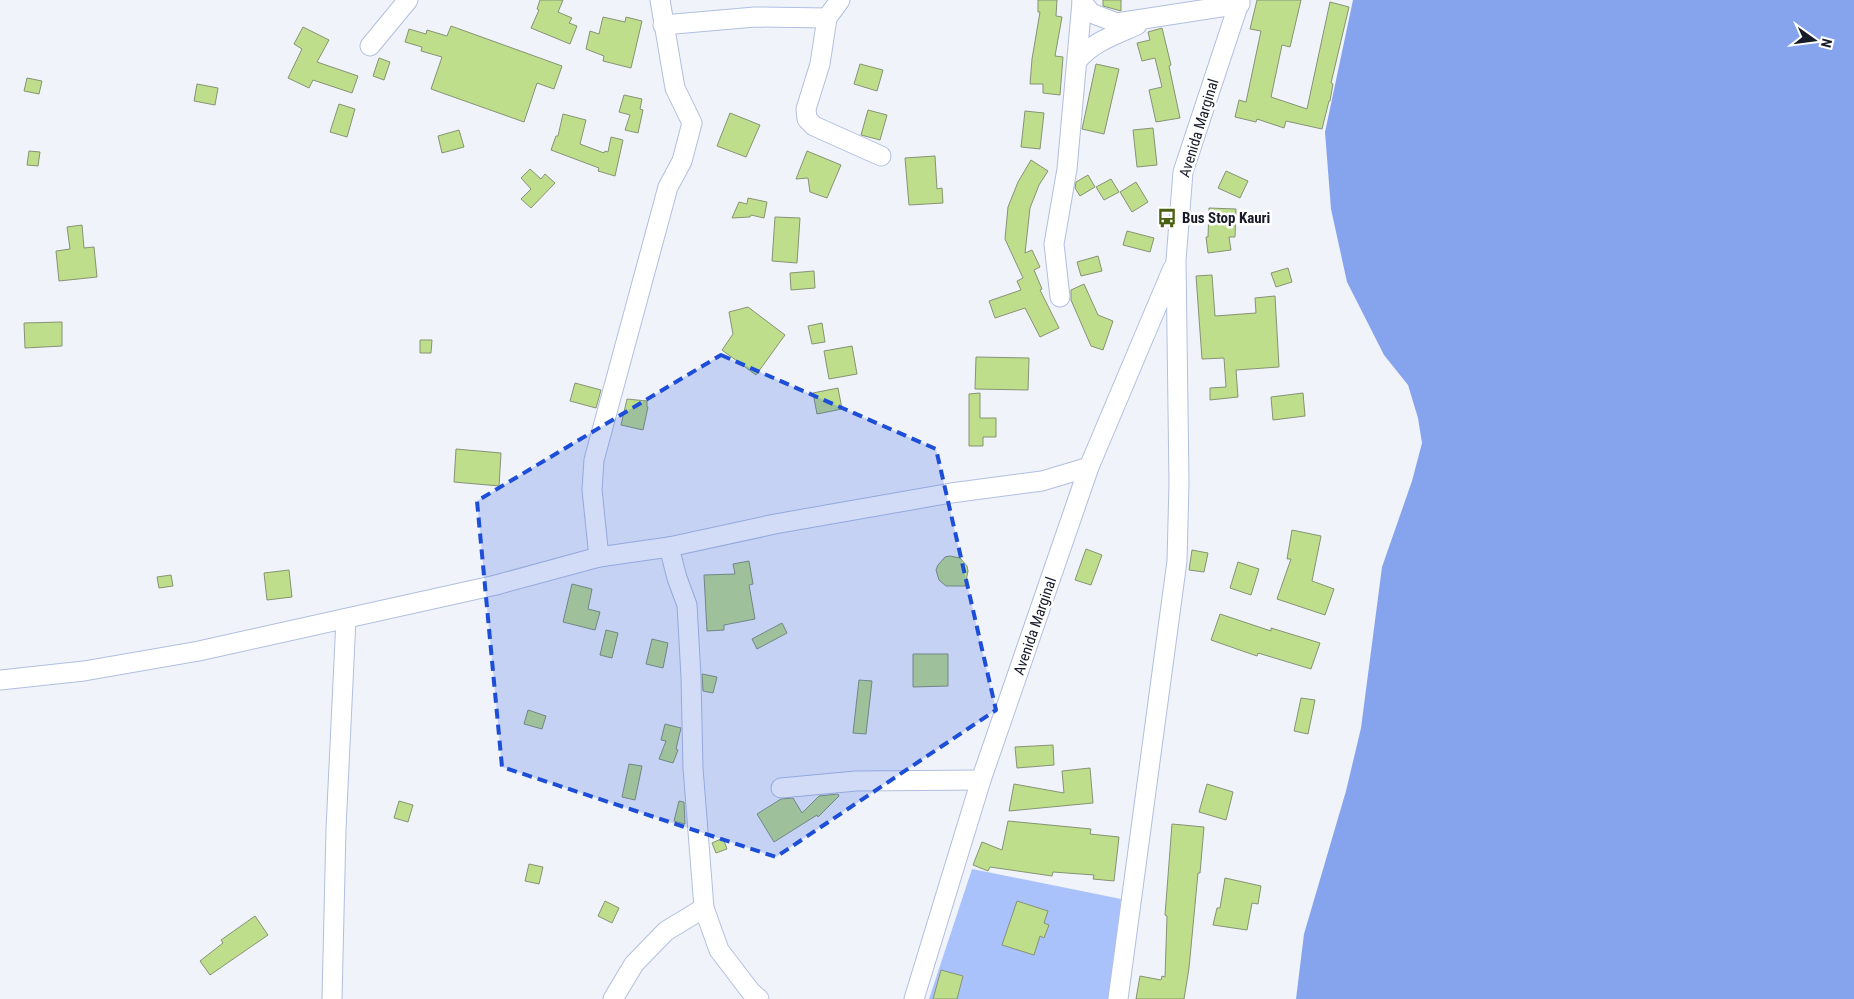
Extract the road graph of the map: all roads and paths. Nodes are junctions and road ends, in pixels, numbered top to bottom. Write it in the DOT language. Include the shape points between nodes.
graph roads {
  1 [pos="408,0"];
  2 [pos="660,0"];
  3 [pos="840,0"];
  4 [pos="1082,1"];
  5 [pos="1240,2"];
  6 [pos="827,18"];
  7 [pos="1154,18"];
  8 [pos="664,25"];
  9 [pos="370,46"];
  10 [pos="1077,61"];
  11 [pos="881,156"];
  12 [pos="1176,260"];
  13 [pos="1060,297"];
  14 [pos="1090,467"];
  15 [pos="669,547"];
  16 [pos="599,557"];
  17 [pos="346,619"];
  18 [pos="0,680"];
  19 [pos="982,780"];
  20 [pos="780,788"];
  21 [pos="704,908"];
  22 [pos="332,999"];
  23 [pos="613,999"];
  24 [pos="759,999"];
  25 [pos="914,999"];
  26 [pos="1118,999"];
  1 -- 9 [label="street"];
  2 -- 8 [label="street"];
  3 -- 6 [label="street"];
  4 -- 7 [label="street" via="1091,13 1117,23"];
  4 -- 10 [label="street"];
  5 -- 7 [label="street"];
  5 -- 12 [label="street, Avenida Marginal" via="1183,172"];
  6 -- 8 [label="street" via="755,17"];
  6 -- 11 [label="street" via="820,64 806,109 807,119 814,126"];
  7 -- 10 [label="street" via="1094,45"];
  8 -- 16 [label="street" via="675,88 692,123 682,161 668,187 594,460 592,490"];
  10 -- 13 [label="street" via="1067,169 1054,244"];
  12 -- 14 [label="street, Avenida Marginal"];
  12 -- 26 [label="street, Avenida Marginal" via="1177,561"];
  14 -- 15 [label="street" via="1042,481 951,493 775,524"];
  14 -- 19 [label="street, Avenida Marginal"];
  15 -- 16 [label="street"];
  15 -- 21 [label="street" via="687,605 693,768"];
  16 -- 17 [label="street" via="496,585"];
  17 -- 18 [label="street" via="84,671"];
  17 -- 22 [label="street"];
  19 -- 20 [label="street" via="856,781"];
  19 -- 25 [label="street, Avenida Marginal"];
  21 -- 23 [label="street" via="666,931 634,964"];
  21 -- 24 [label="street" via="719,950"];
}
